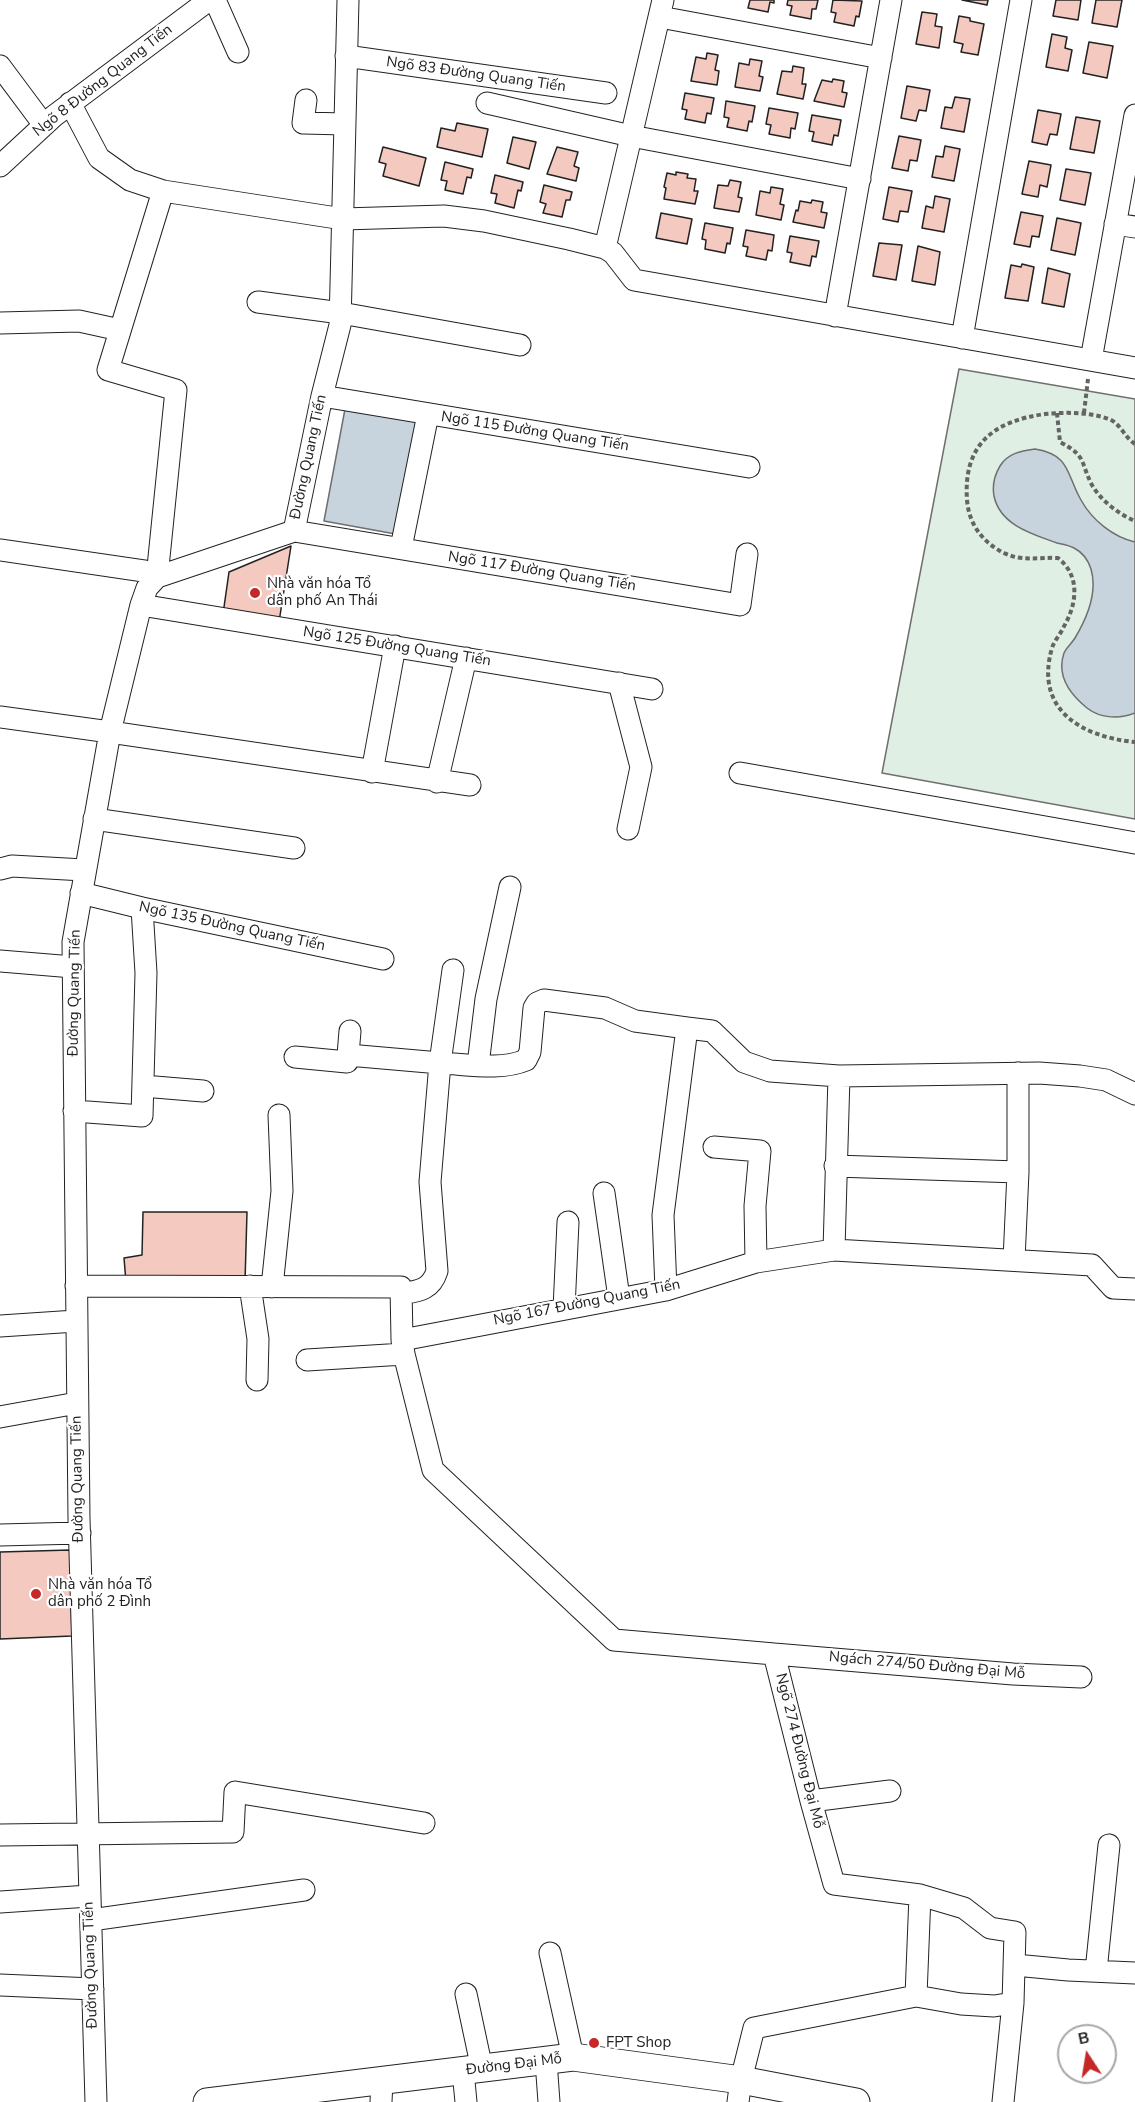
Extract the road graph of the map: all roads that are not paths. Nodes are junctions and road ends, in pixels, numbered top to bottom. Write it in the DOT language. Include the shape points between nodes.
graph roads {
  1 [pos="209,0"];
  2 [pos="215,0"];
  3 [pos="348,0"];
  4 [pos="891,0"];
  5 [pos="1021,0"];
  6 [pos="662,8"];
  7 [pos="238,52"];
  8 [pos="346,56"];
  9 [pos="881,58"];
  10 [pos="0,66"];
  11 [pos="606,93"];
  12 [pos="306,100"];
  13 [pos="488,103"];
  14 [pos="70,104"];
  15 [pos="1135,115"];
  16 [pos="345,124"];
  17 [pos="44,125"];
  18 [pos="631,136"];
  19 [pos="0,166"];
  20 [pos="860,178"];
  21 [pos="163,191"];
  22 [pos="343,219"];
  23 [pos="1125,225"];
  24 [pos="605,249"];
  25 [pos="258,302"];
  26 [pos="341,314"];
  27 [pos="835,316"];
  28 [pos="0,323"];
  29 [pos="120,330"];
  30 [pos="962,338"];
  31 [pos="520,345"];
  32 [pos="1091,360"];
  33 [pos="1135,368"];
  34 [pos="321,396"];
  35 [pos="428,414"];
  36 [pos="749,467"];
  37 [pos="294,531"];
  38 [pos="401,548"];
  39 [pos="0,550"];
  40 [pos="747,554"];
  41 [pos="157,576"];
  42 [pos="141,604"];
  43 [pos="396,646"];
  44 [pos="466,658"];
  45 [pos="619,683"];
  46 [pos="652,689"];
  47 [pos="0,717"];
  48 [pos="110,732"];
  49 [pos="372,772"];
  50 [pos="740,773"];
  51 [pos="437,782"];
  52 [pos="470,786"];
  53 [pos="94,819"];
  54 [pos="628,829"];
  55 [pos="1135,843"];
  56 [pos="294,848"];
  57 [pos="0,869"];
  58 [pos="84,870"];
  59 [pos="510,887"];
  60 [pos="81,893"];
  61 [pos="142,908"];
  62 [pos="383,959"];
  63 [pos="0,961"];
  64 [pos="73,967"];
  65 [pos="453,970"];
  66 [pos="687,1028"];
  67 [pos="350,1031"];
  68 [pos="348,1055"];
  69 [pos="295,1058"];
  70 [pos="440,1063"];
  71 [pos="478,1065"];
  72 [pos="1018,1073"];
  73 [pos="839,1076"];
  74 [pos="143,1086"];
  75 [pos="202,1091"];
  76 [pos="1135,1094"];
  77 [pos="74,1111"];
  78 [pos="279,1115"];
  79 [pos="714,1147"];
  80 [pos="836,1166"];
  81 [pos="1018,1172"];
  82 [pos="604,1193"];
  83 [pos="568,1222"];
  84 [pos="834,1250"];
  85 [pos="1014,1260"];
  86 [pos="756,1262"];
  87 [pos="76,1286"];
  88 [pos="250,1286"];
  89 [pos="272,1287"];
  90 [pos="1135,1288"];
  91 [pos="666,1290"];
  92 [pos="401,1294"];
  93 [pos="619,1298"];
  94 [pos="564,1309"];
  95 [pos="76,1321"];
  96 [pos="0,1326"];
  97 [pos="403,1347"];
  98 [pos="307,1360"];
  99 [pos="257,1380"];
  100 [pos="77,1402"];
  101 [pos="0,1417"];
  102 [pos="80,1533"];
  103 [pos="0,1535"];
  104 [pos="774,1654"];
  105 [pos="1081,1677"];
  106 [pos="890,1791"];
  107 [pos="811,1801"];
  108 [pos="424,1823"];
  109 [pos="88,1834"];
  110 [pos="0,1835"];
  111 [pos="1109,1845"];
  112 [pos="304,1890"];
  113 [pos="920,1895"];
  114 [pos="89,1896"];
  115 [pos="0,1902"];
  116 [pos="91,1920"];
  117 [pos="550,1953"];
  118 [pos="1015,1965"];
  119 [pos="1095,1971"];
  120 [pos="1135,1973"];
  121 [pos="0,1985"];
  122 [pos="93,1989"];
  123 [pos="466,1994"];
  124 [pos="916,1996"];
  125 [pos="1013,2003"];
  126 [pos="573,2057"];
  127 [pos="546,2061"];
  128 [pos="472,2070"];
  129 [pos="381,2091"];
  130 [pos="739,2091"];
  131 [pos="326,2095"];
  132 [pos="96,2102"];
  133 [pos="207,2102"];
  134 [pos="466,2102"];
  135 [pos="549,2102"];
  136 [pos="856,2102"];
  137 [pos="1003,2102"];
  1 -- 14 [label="street, Ngõ 8 Đường Quang Tiến"];
  2 -- 7 [label="street"];
  3 -- 8 [label="street, Đường Quang Tiến"];
  4 -- 9 [label="street"];
  5 -- 30 [label="street"];
  6 -- 9 [label="street"];
  6 -- 18 [label="street"];
  8 -- 11 [label="street, Ngõ 83 Đường Quang Tiến"];
  8 -- 16 [label="street, Đường Quang Tiến"];
  9 -- 20 [label="street"];
  10 -- 17 [label="street"];
  12 -- 16 [label="street" via="303,123"];
  13 -- 18 [label="street"];
  14 -- 17 [label="street, Ngõ 8 Đường Quang Tiến"];
  14 -- 21 [label="street" via="99,158 130,180"];
  15 -- 23 [label="street"];
  16 -- 22 [label="street, Đường Quang Tiến"];
  17 -- 19 [label="street, Ngõ 8 Đường Quang Tiến"];
  18 -- 20 [label="street"];
  18 -- 24 [label="street"];
  20 -- 27 [label="street"];
  21 -- 22 [label="street"];
  21 -- 29 [label="street"];
  22 -- 24 [label="street" via="444,216"];
  22 -- 26 [label="street, Đường Quang Tiến"];
  23 -- 32 [label="street"];
  24 -- 27 [label="street" via="613,253 634,280"];
  25 -- 26 [label="street"];
  26 -- 31 [label="street"];
  26 -- 34 [label="street, Đường Quang Tiến"];
  27 -- 30 [label="street"];
  28 -- 29 [label="street" via="79,321"];
  29 -- 41 [label="street" via="108,370 176,390"];
  30 -- 32 [label="street"];
  32 -- 33 [label="street"];
  34 -- 35 [label="street, Ngõ 115 Đường Quang Tiến"];
  34 -- 37 [label="street, Đường Quang Tiến"];
  35 -- 36 [label="street, Ngõ 115 Đường Quang Tiến"];
  35 -- 38 [label="street"];
  37 -- 38 [label="street, Ngõ 117 Đường Quang Tiến"];
  37 -- 41 [label="street, Đường Quang Tiến"];
  38 -- 40 [label="street, Ngõ 117 Đường Quang Tiến" via="740,605"];
  39 -- 41 [label="street"];
  41 -- 42 [label="street, Đường Quang Tiến"];
  42 -- 43 [label="street, Ngõ 125 Đường Quang Tiến"];
  42 -- 48 [label="street, Đường Quang Tiến"];
  43 -- 44 [label="street, Ngõ 125 Đường Quang Tiến"];
  43 -- 49 [label="street"];
  44 -- 45 [label="street, Ngõ 125 Đường Quang Tiến"];
  44 -- 51 [label="street"];
  45 -- 46 [label="street, Ngõ 125 Đường Quang Tiến"];
  45 -- 54 [label="street" via="641,767"];
  47 -- 48 [label="street"];
  48 -- 49 [label="street"];
  48 -- 53 [label="street, Đường Quang Tiến"];
  49 -- 51 [label="street"];
  50 -- 55 [label="street"];
  51 -- 52 [label="street"];
  53 -- 56 [label="street"];
  53 -- 58 [label="street, Đường Quang Tiến"];
  57 -- 58 [label="street" via="12,866"];
  58 -- 60 [label="street, Đường Quang Tiến"];
  59 -- 71 [label="street" via="486,999"];
  60 -- 61 [label="street, Ngõ 135 Đường Quang Tiến"];
  60 -- 64 [label="street, Đường Quang Tiến"];
  61 -- 62 [label="street, Ngõ 135 Đường Quang Tiến"];
  61 -- 74 [label="street" via="146,973"];
  63 -- 64 [label="street"];
  64 -- 77 [label="street, Đường Quang Tiến"];
  65 -- 70 [label="street"];
  66 -- 71 [label="street" via="635,1021 604,1008 544,1000 534,1008 526,1060 503,1066"];
  66 -- 73 [label="street" via="712,1031 744,1062 770,1071"];
  66 -- 91 [label="street" via="663,1215"];
  67 -- 68 [label="street"];
  68 -- 69 [label="street" via="347,1062"];
  68 -- 70 [label="street"];
  70 -- 71 [label="street"];
  70 -- 92 [label="street" via="430,1182 437,1271 426,1287"];
  72 -- 73 [label="street"];
  72 -- 76 [label="street" via="1106,1080"];
  72 -- 81 [label="street"];
  73 -- 80 [label="street"];
  74 -- 75 [label="street"];
  74 -- 77 [label="street" via="142,1116"];
  77 -- 87 [label="street, Đường Quang Tiến"];
  78 -- 89 [label="street" via="282,1191"];
  79 -- 86 [label="street" via="760,1151 755,1206"];
  80 -- 81 [label="street"];
  80 -- 84 [label="street"];
  81 -- 85 [label="street"];
  82 -- 93 [label="street"];
  83 -- 94 [label="street"];
  84 -- 85 [label="street, Ngõ 167 Đường Quang Tiến"];
  84 -- 86 [label="street, Ngõ 167 Đường Quang Tiến"];
  85 -- 90 [label="street, Ngõ 167 Đường Quang Tiến" via="1092,1265 1113,1288"];
  86 -- 91 [label="street, Ngõ 167 Đường Quang Tiến"];
  87 -- 88 [label="street"];
  87 -- 95 [label="street, Đường Quang Tiến"];
  88 -- 89 [label="street"];
  88 -- 99 [label="street" via="258,1339"];
  89 -- 92 [label="street" via="401,1287"];
  91 -- 93 [label="street, Ngõ 167 Đường Quang Tiến"];
  92 -- 97 [label="street"];
  93 -- 94 [label="street, Ngõ 167 Đường Quang Tiến"];
  94 -- 97 [label="street, Ngõ 167 Đường Quang Tiến"];
  95 -- 96 [label="street"];
  95 -- 100 [label="street, Đường Quang Tiến"];
  97 -- 98 [label="street, Ngõ 167 Đường Quang Tiến"];
  97 -- 104 [label="street, Ngõ 274 Đường Đại Mỗ" via="433,1470 614,1640"];
  100 -- 101 [label="street"];
  100 -- 102 [label="street, Đường Quang Tiến"];
  102 -- 103 [label="street"];
  102 -- 109 [label="street, Đường Quang Tiến" via="77,1601"];
  104 -- 105 [label="street, Ngách 274/50 Đường Đại Mỗ"];
  104 -- 107 [label="street, Ngõ 274 Đường Đại Mỗ"];
  106 -- 107 [label="street"];
  107 -- 113 [label="street, Ngõ 274 Đường Đại Mỗ" via="834,1884"];
  108 -- 109 [label="street" via="235,1792 233,1832"];
  109 -- 110 [label="street"];
  109 -- 114 [label="street, Đường Quang Tiến"];
  111 -- 119 [label="street"];
  112 -- 116 [label="street"];
  113 -- 118 [label="street, Ngõ 274 Đường Đại Mỗ" via="964,1908 990,1928 1015,1932"];
  113 -- 124 [label="street"];
  114 -- 115 [label="street"];
  114 -- 116 [label="street, Đường Quang Tiến"];
  116 -- 122 [label="street, Đường Quang Tiến"];
  117 -- 126 [label="street"];
  118 -- 119 [label="street"];
  118 -- 125 [label="street, Ngõ 274 Đường Đại Mỗ"];
  119 -- 120 [label="street"];
  121 -- 122 [label="street"];
  122 -- 132 [label="street, Đường Quang Tiến"];
  123 -- 128 [label="street"];
  124 -- 125 [label="street" via="961,2004"];
  124 -- 130 [label="street" via="754,2028"];
  125 -- 137 [label="street, Ngõ 274 Đường Đại Mỗ"];
  126 -- 127 [label="main road, Đường Đại Mỗ"];
  126 -- 130 [label="main road, Đường Đại Mỗ"];
  127 -- 128 [label="main road, Đường Đại Mỗ"];
  127 -- 135 [label="street"];
  128 -- 129 [label="main road, Đường Đại Mỗ"];
  128 -- 134 [label="street"];
  129 -- 131 [label="main road, Đường Đại Mỗ"];
  130 -- 136 [label="main road, Đường Đại Mỗ"];
  131 -- 133 [label="main road, Đường Đại Mỗ"];
}
